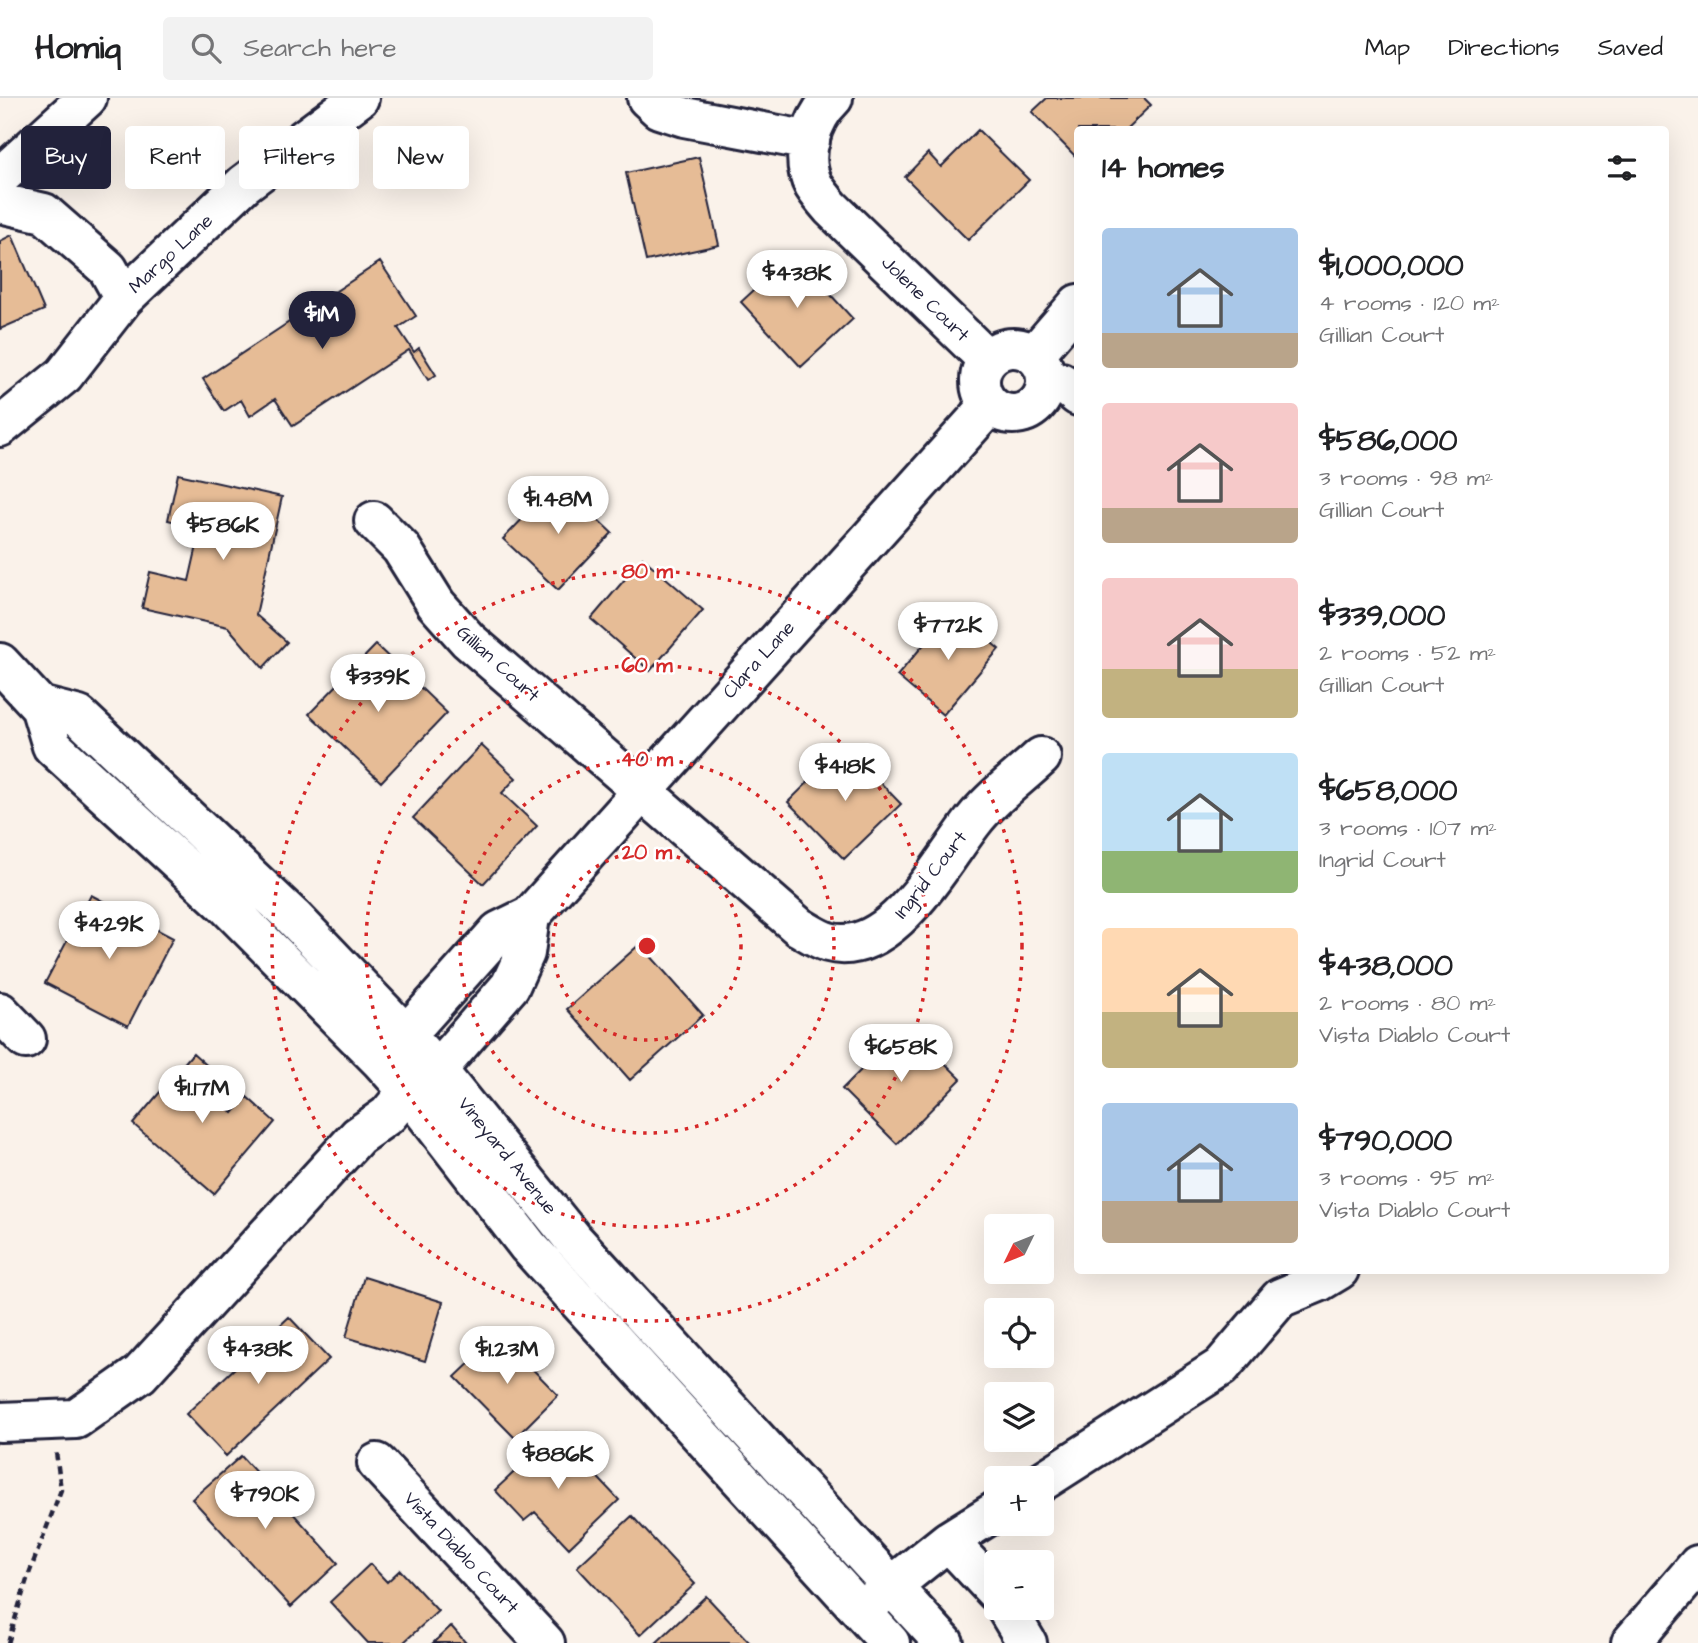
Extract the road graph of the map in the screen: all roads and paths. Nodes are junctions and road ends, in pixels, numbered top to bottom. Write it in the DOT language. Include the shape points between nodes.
graph roads {
  1 [pos="87,98"];
  2 [pos="359,98"];
  3 [pos="648,98"];
  4 [pos="833,98"];
  5 [pos="810,141"];
  6 [pos="0,177"];
  7 [pos="0,203"];
  8 [pos="124,298"];
  9 [pos="1074,316"];
  10 [pos="987,359"];
  11 [pos="1053,377"];
  12 [pos="990,405"];
  13 [pos="0,427"];
  14 [pos="374,521"];
  15 [pos="0,663"];
  16 [pos="40,706"];
  17 [pos="1041,757"];
  18 [pos="642,790"];
  19 [pos="530,916"];
  20 [pos="406,1035"];
  21 [pos="423,1080"];
  22 [pos="1332,1274"];
  23 [pos="1278,1284"];
  24 [pos="52,1420"];
  25 [pos="0,1422"];
  26 [pos="377,1463"];
  27 [pos="1054,1474"];
  28 [pos="984,1518"];
  29 [pos="948,1541"];
  30 [pos="1698,1565"];
  31 [pos="984,1579"];
  32 [pos="900,1595"];
  33 [pos="1013,1620"];
  34 [pos="875,1632"];
  35 [pos="8,1643"];
  36 [pos="545,1643"];
  37 [pos="944,1643"];
  38 [pos="1027,1643"];
  39 [pos="1631,1643"];
  1 -- 6 [label="street"];
  2 -- 8 [label="street, Margo Lane" via="244,184"];
  3 -- 5 [label="street" via="659,109 684,117"];
  4 -- 5 [label="street, Jolene Court" via="813,126"];
  5 -- 10 [label="street, Jolene Court" via="806,153 813,184 831,208"];
  7 -- 8 [label="street" via="44,213 108,269"];
  8 -- 13 [label="street, Margo Lane" via="64,375"];
  9 -- 11 [label="street"];
  10 -- 11 [label="street" via="1007,348 1019,348"];
  10 -- 12 [label="street" via="979,382"];
  11 -- 12 [label="street" via="1028,411 1005,414"];
  12 -- 18 [label="street, Clara Lane"];
  14 -- 18 [label="street, Gillian Court" via="401,548 436,604 468,640"];
  15 -- 16 [label="street, Vineyard Avenue"];
  16 -- 20 [label="street" via="79,716 293,917"];
  16 -- 21 [label="street, Vineyard Avenue" via="52,746"];
  17 -- 18 [label="street, Ingrid Court" via="977,816 894,923 853,943 828,942 799,927"];
  18 -- 19 [label="street, Clara Lane"];
  19 -- 20 [label="street, Clara Lane" via="499,932"];
  19 -- 21 [label="street" via="525,953 510,986"];
  20 -- 21 [label="street"];
  21 -- 24 [label="street" via="388,1115 358,1136 140,1374 76,1419"];
  21 -- 32 [label="street, Vineyard Avenue"];
  21 -- 34 [label="street, Vineyard Avenue" via="528,1246"];
  22 -- 23 [label="street" via="1319,1282"];
  23 -- 27 [label="street" via="1221,1367"];
  24 -- 25 [label="street"];
  24 -- 35 [label="path" via="61,1490"];
  26 -- 36 [label="street, Vista Diablo Court"];
  28 -- 29 [label="street"];
  29 -- 31 [label="street"];
  29 -- 32 [label="street"];
  30 -- 39 [label="street"];
  32 -- 34 [label="street"];
  32 -- 37 [label="street, Vineyard Avenue"];
  33 -- 38 [label="street"];
}
